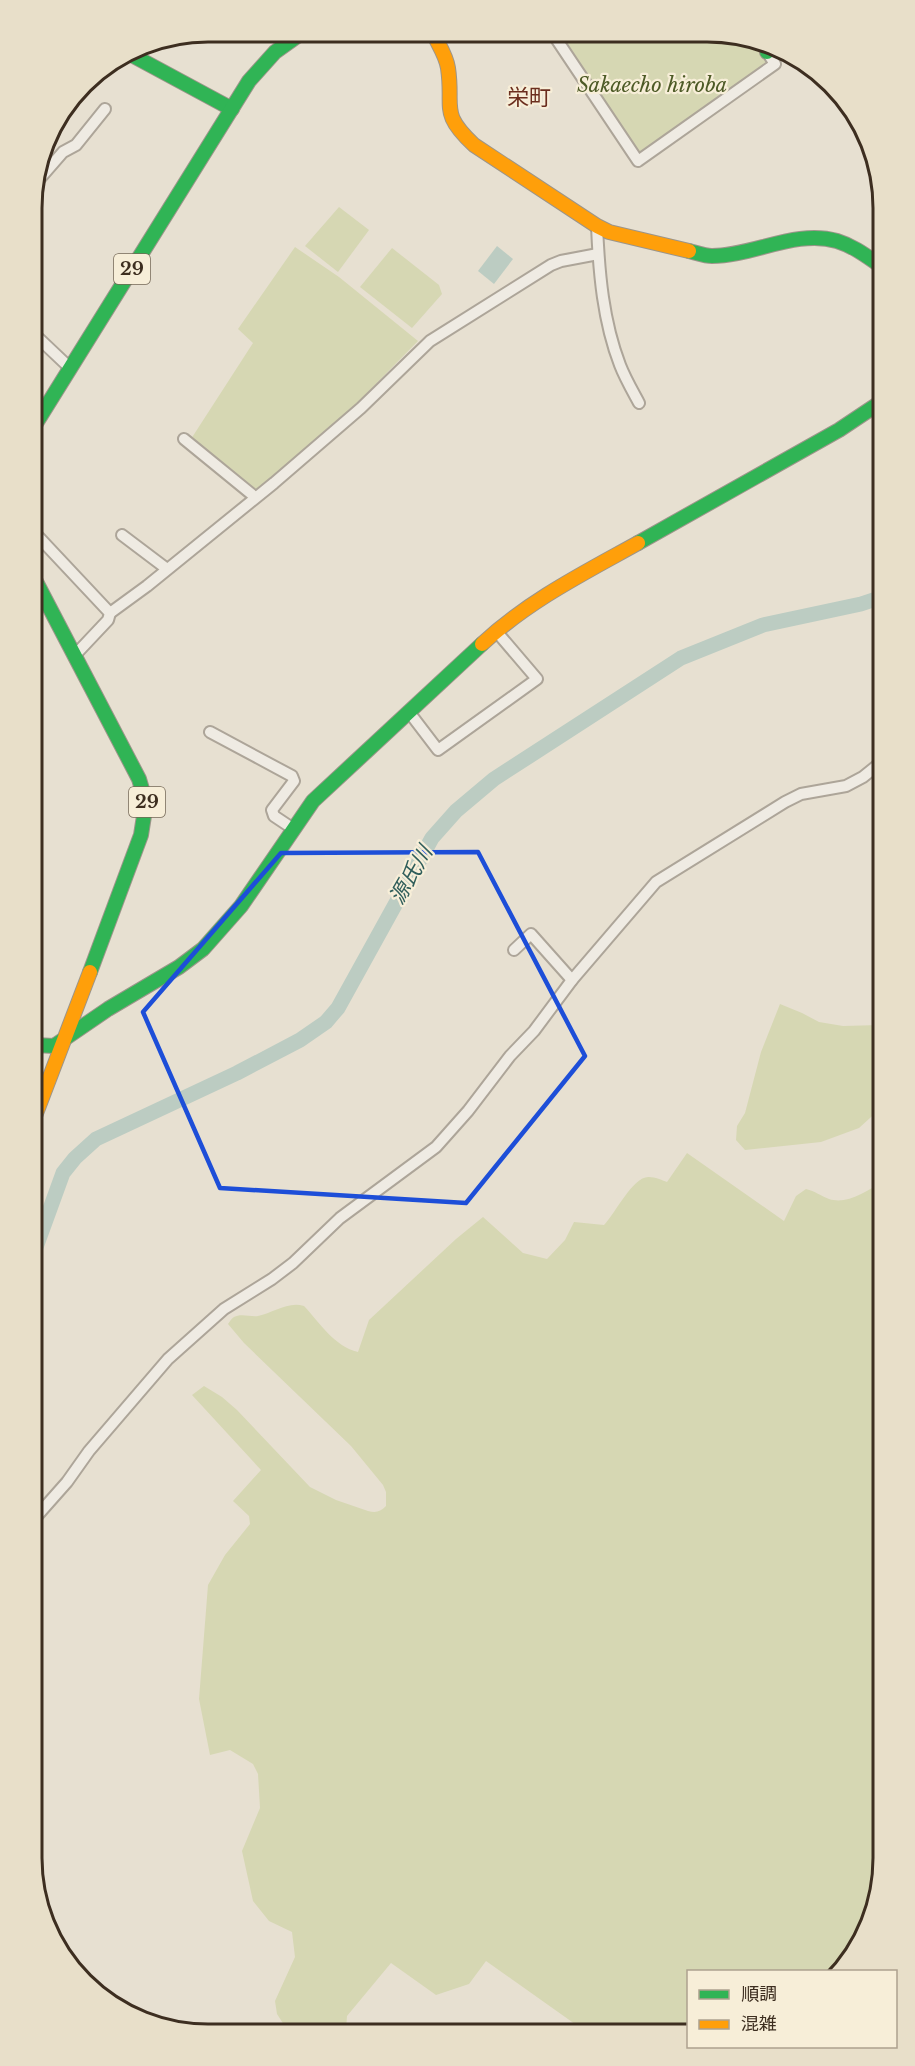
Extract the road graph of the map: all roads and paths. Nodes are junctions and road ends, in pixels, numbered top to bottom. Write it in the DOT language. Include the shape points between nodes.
graph roads {
  1 [pos="289,42"];
  2 [pos="438,42"];
  3 [pos="558,42"];
  4 [pos="770,55"];
  5 [pos="137,58"];
  6 [pos="105,109"];
  7 [pos="231,109"];
  8 [pos="46,171"];
  9 [pos="597,226"];
  10 [pos="598,254"];
  11 [pos="873,260"];
  12 [pos="42,341"];
  13 [pos="70,368"];
  14 [pos="639,403"];
  15 [pos="873,407"];
  16 [pos="42,413"];
  17 [pos="184,440"];
  18 [pos="255,497"];
  19 [pos="122,535"];
  20 [pos="42,541"];
  21 [pos="167,569"];
  22 [pos="42,593"];
  23 [pos="110,613"];
  24 [pos="496,631"];
  25 [pos="75,655"];
  26 [pos="409,712"];
  27 [pos="210,732"];
  28 [pos="873,769"];
  29 [pos="292,828"];
  30 [pos="514,950"];
  31 [pos="572,980"];
  32 [pos="63,1040"];
  33 [pos="42,1045"];
  34 [pos="42,1097"];
  35 [pos="42,1510"];
  1 -- 7 [label="street" via="260,67"];
  2 -- 9 [label="street" via="448,69 448,112 458,130 474,145"];
  3 -- 4 [label="street" via="638,161 775,64"];
  5 -- 7 [label="street"];
  6 -- 8 [label="street" via="76,145 63,152"];
  7 -- 13 [label="street, 29"];
  9 -- 10 [label="street"];
  9 -- 11 [label="street" via="710,256 795,239 827,238 855,247"];
  10 -- 14 [label="street" via="606,317 620,365"];
  10 -- 18 [label="street" via="551,265 430,340 361,408"];
  12 -- 13 [label="street"];
  13 -- 16 [label="street, 29"];
  15 -- 24 [label="street" via="549,593"];
  17 -- 18 [label="street"];
  18 -- 21 [label="street"];
  19 -- 21 [label="street"];
  20 -- 23 [label="street"];
  21 -- 23 [label="street"];
  22 -- 25 [label="street, 29"];
  23 -- 25 [label="street"];
  24 -- 26 [label="street"];
  24 -- 26 [label="street" via="537,679 438,750"];
  25 -- 32 [label="street, 29" via="139,779 147,804 139,844"];
  26 -- 29 [label="street" via="313,801"];
  27 -- 29 [label="street" via="292,776 294,781 272,810 274,816"];
  28 -- 31 [label="street" via="846,786 801,794 656,882"];
  29 -- 32 [label="street" via="237,912 213,940 184,964"];
  30 -- 31 [label="street" via="531,934"];
  31 -- 35 [label="street" via="436,1148 340,1218 293,1263 224,1309 168,1359"];
  32 -- 33 [label="street" via="54,1046"];
  32 -- 34 [label="street, 29"];
}
